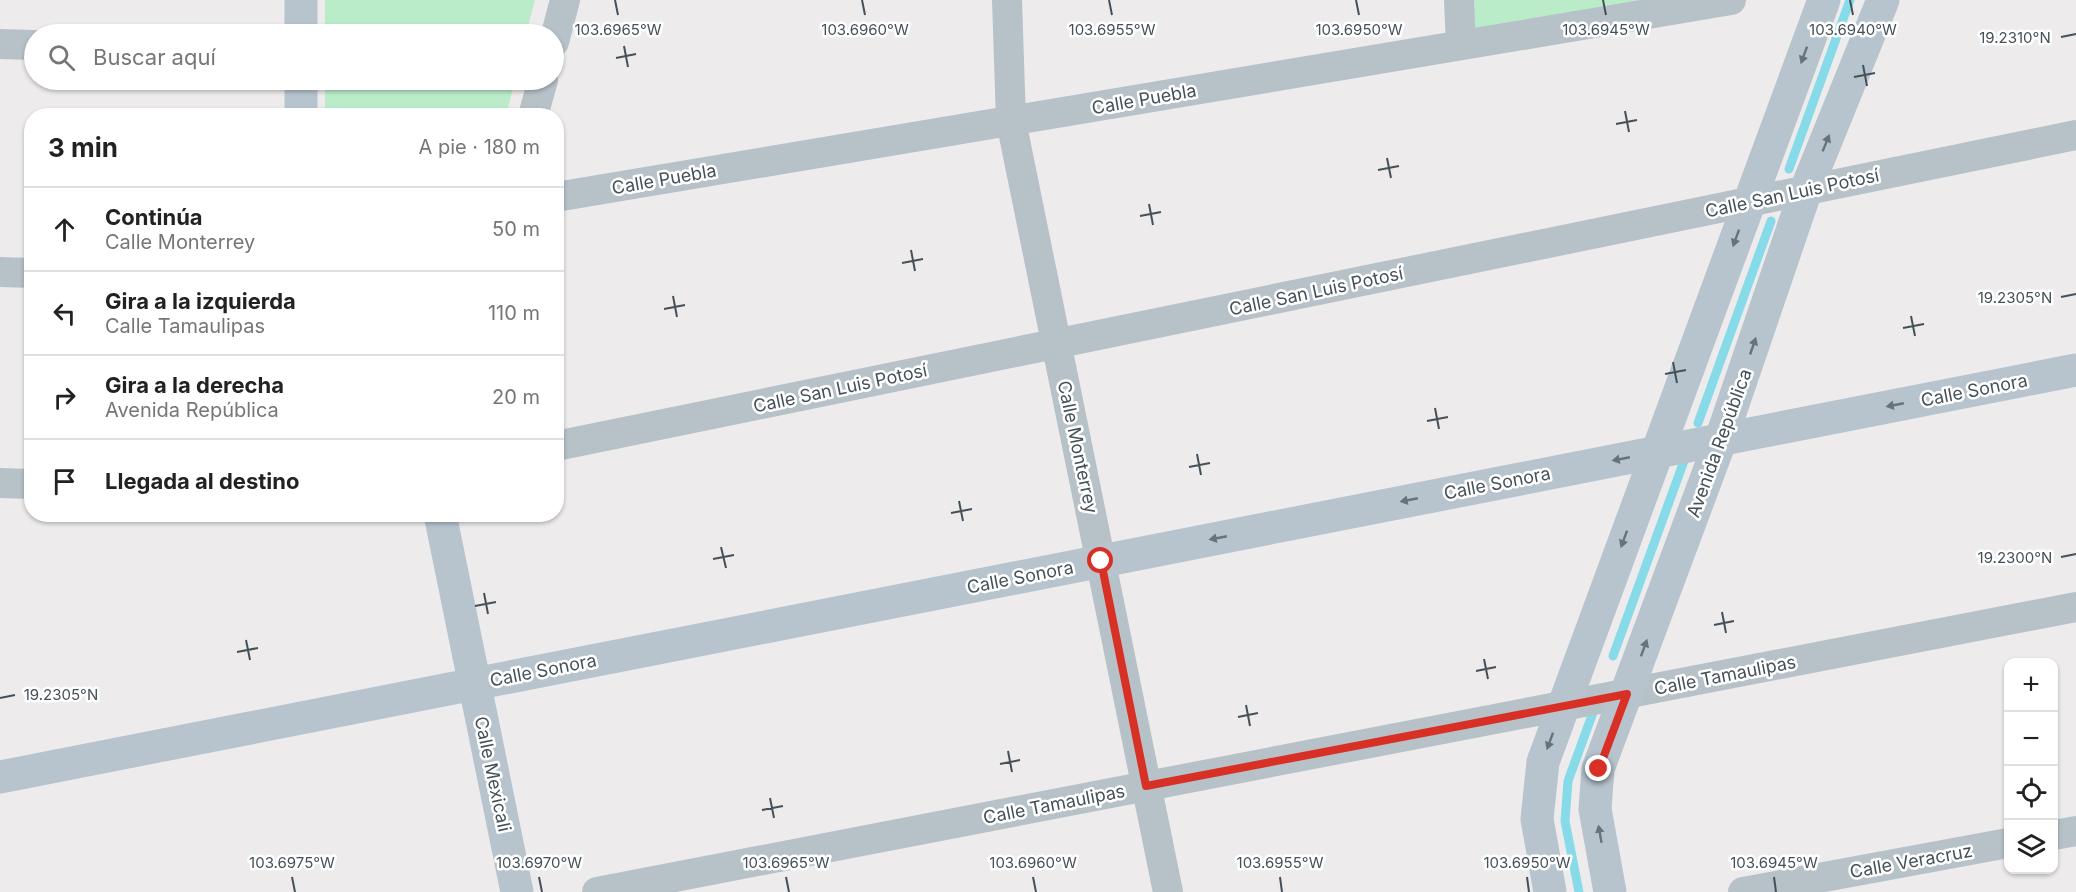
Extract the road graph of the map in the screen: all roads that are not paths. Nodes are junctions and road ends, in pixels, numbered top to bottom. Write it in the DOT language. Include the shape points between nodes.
graph roads {
  1 [pos="301,0"];
  2 [pos="566,0"];
  3 [pos="1007,0"];
  4 [pos="1458,0"];
  5 [pos="1731,0"];
  6 [pos="1824,0"];
  7 [pos="1883,0"];
  8 [pos="301,24"];
  9 [pos="559,24"];
  10 [pos="0,44"];
  11 [pos="24,45"];
  12 [pos="1461,45"];
  13 [pos="301,90"];
  14 [pos="540,90"];
  15 [pos="301,108"];
  16 [pos="535,108"];
  17 [pos="1011,121"];
  18 [pos="2076,135"];
  19 [pos="1806,190"];
  20 [pos="564,196"];
  21 [pos="1749,202"];
  22 [pos="0,272"];
  23 [pos="24,273"];
  24 [pos="1056,344"];
  25 [pos="2076,370"];
  26 [pos="1721,439"];
  27 [pos="564,444"];
  28 [pos="1656,452"];
  29 [pos="0,483"];
  30 [pos="24,484"];
  31 [pos="442,522"];
  32 [pos="1101,561"];
  33 [pos="2076,607"];
  34 [pos="474,684"];
  35 [pos="1627,694"];
  36 [pos="1563,706"];
  37 [pos="0,777"];
  38 [pos="1146,786"];
  39 [pos="2076,831"];
  40 [pos="2058,834"];
  41 [pos="2004,844"];
  42 [pos="517,892"];
  43 [pos="597,892"];
  44 [pos="1168,892"];
  45 [pos="1550,892"];
  46 [pos="1610,892"];
  47 [pos="1743,892"];
  1 -- 8 [label="street"];
  2 -- 9 [label="street"];
  3 -- 17 [label="street, Calle Monterrey"];
  4 -- 12 [label="street"];
  5 -- 12 [label="street, Calle Puebla"];
  6 -- 21 [label="street, one-way"];
  19 -- 7 [label="street, Avenida República, one-way"];
  10 -- 11 [label="street"];
  12 -- 17 [label="street, Calle Puebla"];
  13 -- 15 [label="street"];
  14 -- 16 [label="street"];
  17 -- 20 [label="street, Calle Puebla"];
  17 -- 24 [label="street, Calle Monterrey"];
  18 -- 19 [label="street, Calle San Luis Potosí"];
  19 -- 21 [label="street, Calle San Luis Potosí"];
  26 -- 19 [label="street, Avenida República, one-way"];
  21 -- 24 [label="street, Calle San Luis Potosí"];
  21 -- 28 [label="street, one-way"];
  22 -- 23 [label="street"];
  24 -- 27 [label="street, Calle San Luis Potosí"];
  24 -- 32 [label="street, Calle Monterrey"];
  25 -- 26 [label="street, Calle Sonora, one-way"];
  26 -- 28 [label="street, Calle Sonora"];
  35 -- 26 [label="street, Avenida República, one-way"];
  28 -- 32 [label="street, Calle Sonora, one-way"];
  28 -- 36 [label="street, one-way"];
  29 -- 30 [label="street"];
  31 -- 34 [label="street, Calle Mexicali"];
  32 -- 34 [label="street, Calle Sonora"];
  32 -- 38 [label="street, Calle Monterrey"];
  33 -- 35 [label="street, Calle Tamaulipas"];
  34 -- 37 [label="street, Calle Sonora"];
  34 -- 42 [label="street, Calle Mexicali"];
  35 -- 36 [label="street, Calle Tamaulipas"];
  46 -- 35 [label="street, Avenida República, one-way" via="1595,809 1599,769"];
  36 -- 38 [label="street, Calle Tamaulipas"];
  36 -- 45 [label="street, one-way" via="1543,762 1537,819"];
  38 -- 43 [label="street, Calle Tamaulipas"];
  38 -- 44 [label="street, Calle Monterrey"];
  39 -- 40 [label="street"];
  41 -- 47 [label="street, Calle Veracruz"];
}
